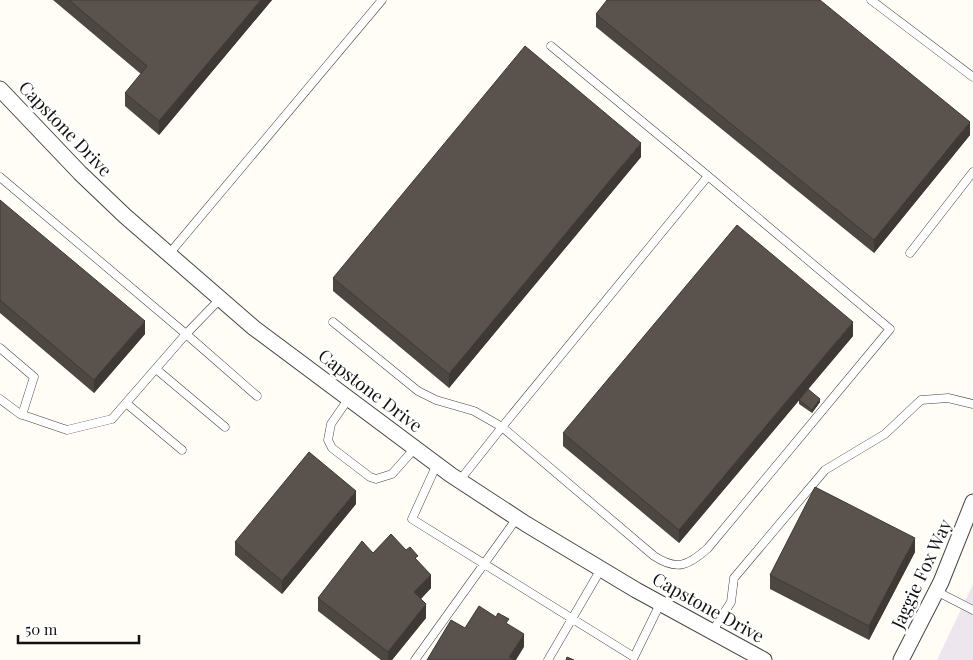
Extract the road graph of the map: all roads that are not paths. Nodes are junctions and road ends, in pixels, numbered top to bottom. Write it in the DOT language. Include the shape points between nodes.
graph roads {
  1 [pos="382,0"];
  2 [pos="871,0"];
  3 [pos="551,46"];
  4 [pos="973,77"];
  5 [pos="0,89"];
  6 [pos="973,172"];
  7 [pos="708,176"];
  8 [pos="0,177"];
  9 [pos="910,253"];
  10 [pos="169,254"];
  11 [pos="220,299"];
  12 [pos="333,322"];
  13 [pos="186,334"];
  14 [pos="0,348"];
  15 [pos="156,369"];
  16 [pos="257,396"];
  17 [pos="349,398"];
  18 [pos="0,399"];
  19 [pos="126,403"];
  20 [pos="973,404"];
  21 [pos="22,415"];
  22 [pos="225,427"];
  23 [pos="502,427"];
  24 [pos="415,448"];
  25 [pos="182,450"];
  26 [pos="437,464"];
  27 [pos="460,480"];
  28 [pos="973,502"];
  29 [pos="517,518"];
  30 [pos="485,565"];
  31 [pos="601,569"];
  32 [pos="936,590"];
  33 [pos="660,604"];
  34 [pos="973,610"];
  35 [pos="572,618"];
  36 [pos="712,632"];
  37 [pos="414,660"];
  38 [pos="548,660"];
  39 [pos="764,660"];
  40 [pos="902,660"];
  1 -- 10 [label="lane"];
  2 -- 4 [label="lane"];
  3 -- 7 [label="lane"];
  5 -- 10 [label="street, Capstone Drive" via="80,172"];
  6 -- 9 [label="lane"];
  7 -- 23 [label="lane"];
  7 -- 23 [label="lane" via="890,329 708,548 686,564 666,564 654,556"];
  8 -- 13 [label="lane"];
  10 -- 11 [label="street, Capstone Drive"];
  11 -- 13 [label="lane"];
  11 -- 17 [label="street, Capstone Drive"];
  12 -- 23 [label="lane" via="418,391 474,411"];
  13 -- 15 [label="lane"];
  13 -- 16 [label="lane"];
  14 -- 21 [label="lane" via="34,377"];
  15 -- 19 [label="lane"];
  15 -- 22 [label="lane"];
  17 -- 24 [label="street, Capstone Drive"];
  17 -- 24 [label="lane" via="331,424 328,440 332,448 370,477 376,479 392,474"];
  18 -- 21 [label="lane"];
  19 -- 21 [label="lane" via="112,419 67,430"];
  19 -- 25 [label="lane"];
  20 -- 36 [label="lane" via="948,398 921,400 885,434 825,470 734,578 731,602"];
  23 -- 27 [label="lane"];
  24 -- 26 [label="street, Capstone Drive"];
  26 -- 27 [label="street, Capstone Drive"];
  26 -- 30 [label="lane" via="412,519"];
  27 -- 29 [label="street, Capstone Drive"];
  28 -- 32 [label="street, Jaggie Fox Way"];
  29 -- 30 [label="lane"];
  29 -- 31 [label="street, Capstone Drive"];
  30 -- 35 [label="lane"];
  30 -- 37 [label="lane"];
  31 -- 33 [label="street, Capstone Drive"];
  31 -- 35 [label="lane"];
  32 -- 34 [label="lane"];
  32 -- 40 [label="street, Jaggie Fox Way"];
  33 -- 35 [label="lane" via="634,657"];
  33 -- 36 [label="street, Capstone Drive"];
  35 -- 38 [label="lane"];
  36 -- 39 [label="street, Capstone Drive"];
}
